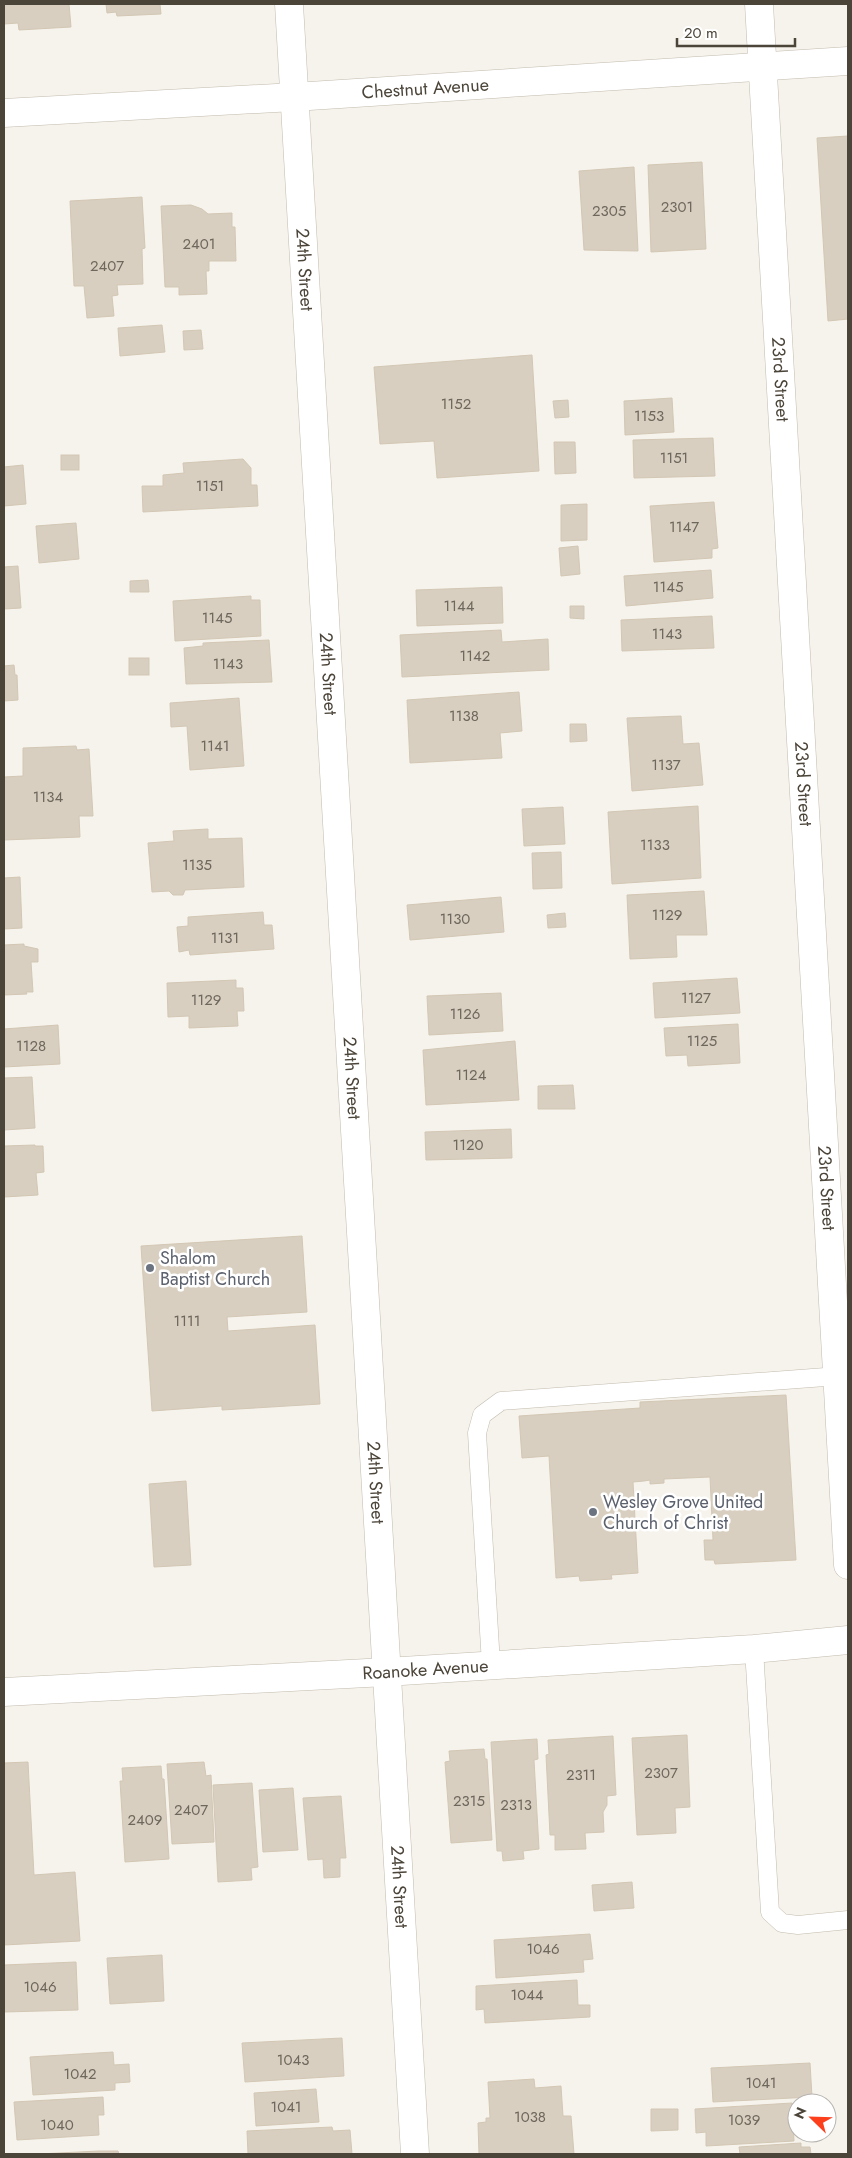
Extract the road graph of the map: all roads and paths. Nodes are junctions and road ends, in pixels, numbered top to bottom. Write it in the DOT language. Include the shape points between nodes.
graph roads {
  1 [pos="289,4"];
  2 [pos="759,4"];
  3 [pos="848,61"];
  4 [pos="763,66"];
  5 [pos="294,97"];
  6 [pos="4,113"];
  7 [pos="838,1376"];
  8 [pos="848,1565"];
  9 [pos="848,1640"];
  10 [pos="754,1649"];
  11 [pos="491,1664"];
  12 [pos="386,1672"];
  13 [pos="4,1692"];
  14 [pos="848,1920"];
  15 [pos="415,2154"];
  1 -- 5 [label="street, 24th Street"];
  2 -- 4 [label="street, 23rd Street"];
  3 -- 4 [label="street, Chestnut Avenue"];
  4 -- 5 [label="street, Chestnut Avenue"];
  4 -- 7 [label="street, 23rd Street"];
  5 -- 6 [label="street, Chestnut Avenue"];
  5 -- 12 [label="street, 24th Street"];
  7 -- 8 [label="street, 23rd Street"];
  7 -- 11 [label="lane" via="501,1401 482,1415 477,1433"];
  9 -- 10 [label="street, Roanoke Avenue"];
  10 -- 11 [label="street, Roanoke Avenue"];
  10 -- 14 [label="lane" via="770,1912 782,1923 798,1925"];
  11 -- 12 [label="street, Roanoke Avenue"];
  12 -- 13 [label="street, Roanoke Avenue"];
  12 -- 15 [label="street, 24th Street"];
}
